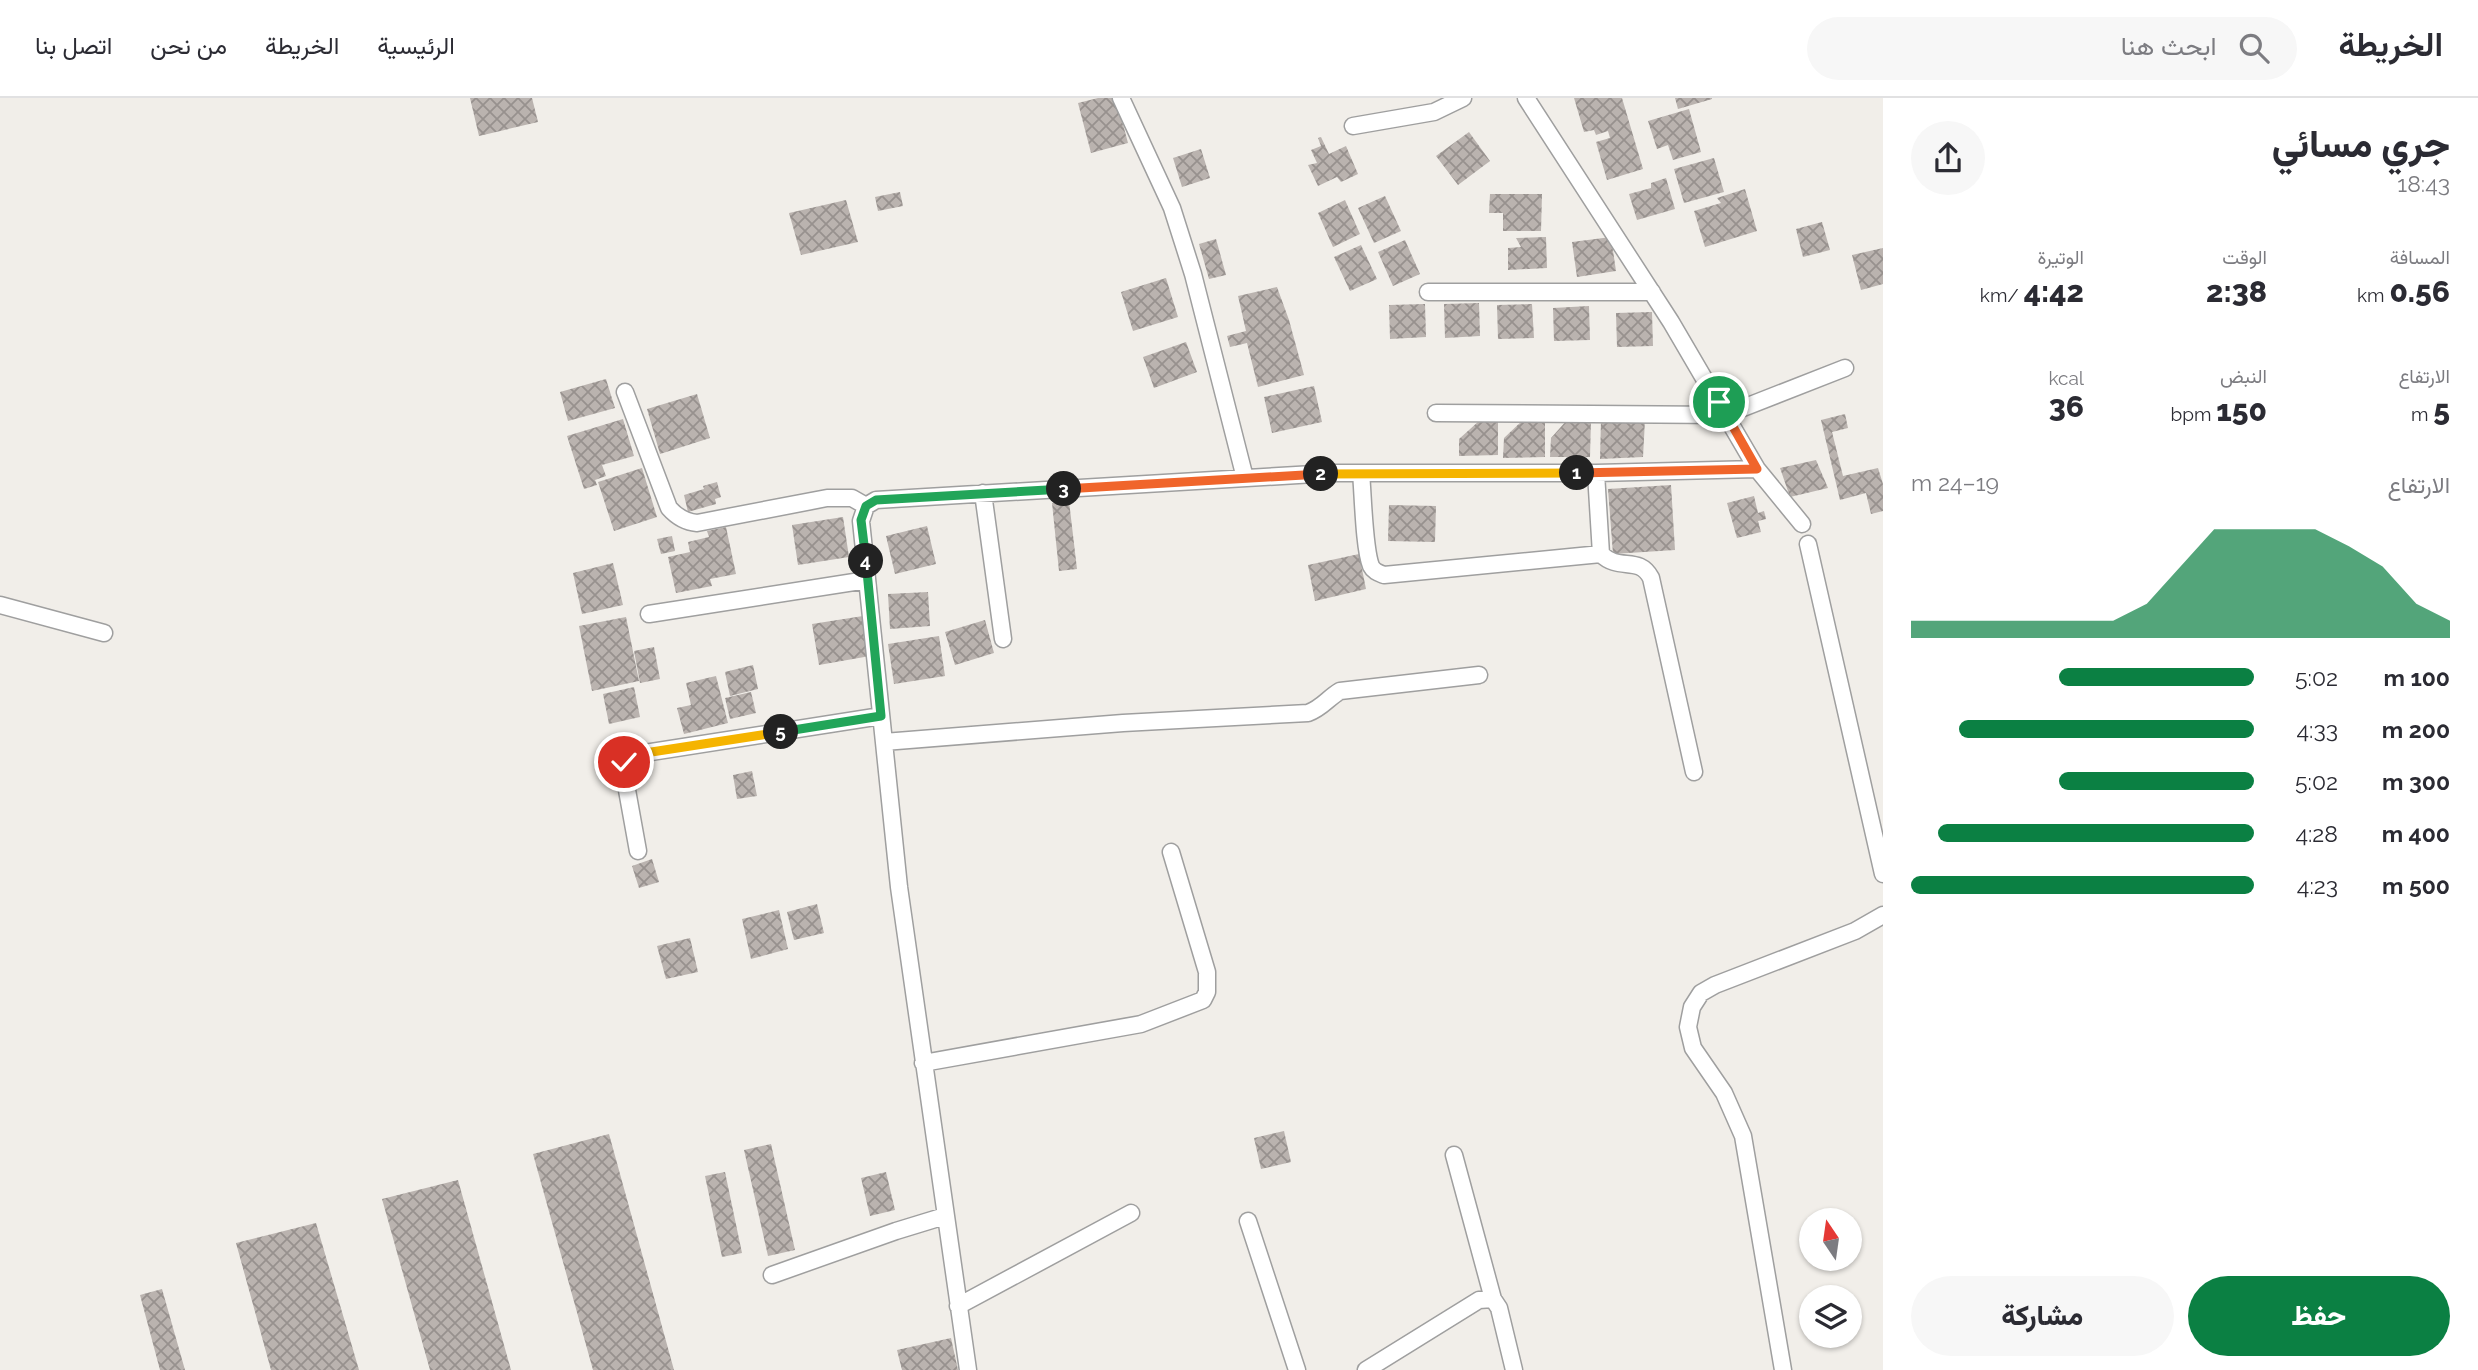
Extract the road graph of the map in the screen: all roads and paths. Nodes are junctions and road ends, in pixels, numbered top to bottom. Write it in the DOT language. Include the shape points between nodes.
graph roads {
  1 [pos="1121,98"];
  2 [pos="1462,98"];
  3 [pos="1526,98"];
  4 [pos="1353,126"];
  5 [pos="1428,292"];
  6 [pos="1652,292"];
  7 [pos="1845,368"];
  8 [pos="625,392"];
  9 [pos="1436,413"];
  10 [pos="1725,415"];
  11 [pos="1757,469"];
  12 [pos="1362,473"];
  13 [pos="1596,473"];
  14 [pos="1245,478"];
  15 [pos="984,494"];
  16 [pos="866,506"];
  17 [pos="1802,524"];
  18 [pos="1808,544"];
  19 [pos="1601,554"];
  20 [pos="867,580"];
  21 [pos="0,605"];
  22 [pos="649,614"];
  23 [pos="104,633"];
  24 [pos="1003,639"];
  25 [pos="1479,675"];
  26 [pos="881,716"];
  27 [pos="884,742"];
  28 [pos="1693,772"];
  29 [pos="638,851"];
  30 [pos="1171,852"];
  31 [pos="1883,874"];
  32 [pos="1883,915"];
  33 [pos="923,1063"];
  34 [pos="1454,1155"];
  35 [pos="1131,1213"];
  36 [pos="945,1216"];
  37 [pos="1248,1221"];
  38 [pos="772,1275"];
  39 [pos="1493,1299"];
  40 [pos="958,1306"];
  41 [pos="968,1370"];
  42 [pos="1297,1370"];
  43 [pos="1366,1370"];
  44 [pos="1514,1370"];
  45 [pos="1783,1370"];
  1 -- 14 [label="street" via="1172,208"];
  2 -- 4 [label="street" via="1434,112"];
  3 -- 6 [label="street"];
  5 -- 6 [label="street"];
  6 -- 10 [label="street"];
  7 -- 10 [label="street"];
  8 -- 16 [label="street" via="669,509 688,522 827,498 852,498"];
  9 -- 10 [label="street"];
  10 -- 11 [label="street"];
  11 -- 13 [label="street"];
  11 -- 17 [label="street"];
  12 -- 13 [label="street"];
  12 -- 14 [label="street"];
  12 -- 19 [label="street" via="1368,553 1377,573"];
  13 -- 19 [label="street"];
  14 -- 15 [label="street"];
  15 -- 16 [label="street" via="876,500"];
  15 -- 24 [label="street"];
  16 -- 20 [label="street" via="861,520"];
  18 -- 31 [label="street"];
  19 -- 28 [label="street" via="1609,562 1647,569 1651,578"];
  20 -- 22 [label="street"];
  20 -- 26 [label="street"];
  21 -- 23 [label="street"];
  25 -- 27 [label="street" via="1340,691 1308,713"];
  26 -- 27 [label="street"];
  26 -- 29 [label="street" via="632,755 624,762 625,779"];
  27 -- 33 [label="street"];
  30 -- 33 [label="street" via="1207,972 1203,1000 1140,1024"];
  32 -- 45 [label="street" via="1855,931 1715,985 1701,993 1692,1007 1688,1027 1693,1048 1724,1093 1743,1136"];
  33 -- 36 [label="street"];
  34 -- 39 [label="street"];
  35 -- 40 [label="street"];
  36 -- 38 [label="street"];
  36 -- 40 [label="street"];
  37 -- 42 [label="street"];
  39 -- 43 [label="street" via="1479,1300"];
  39 -- 44 [label="street"];
  40 -- 41 [label="street"];
}
